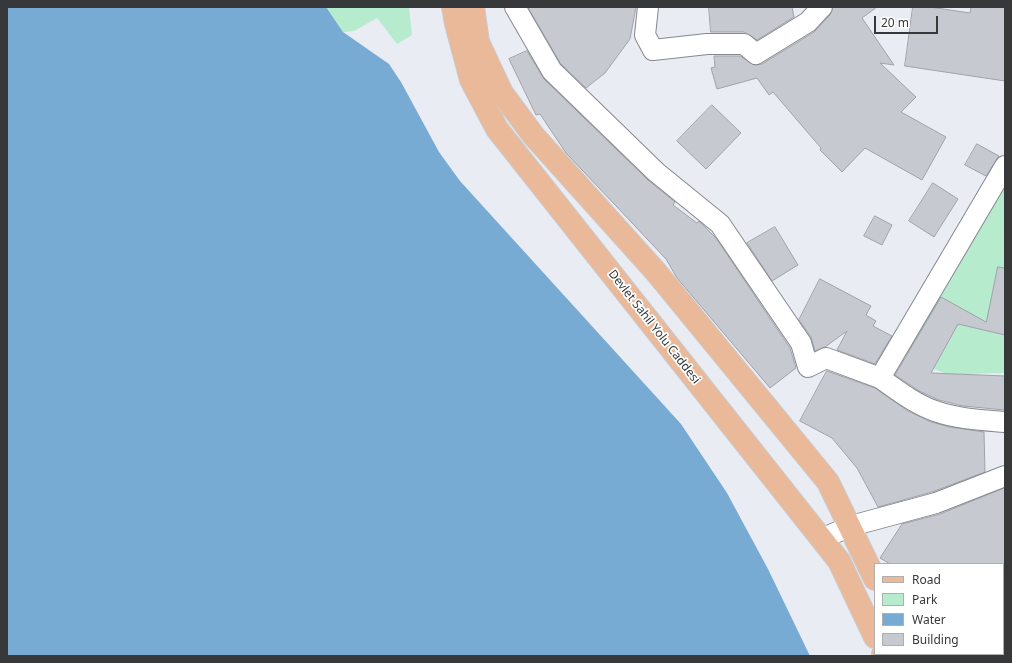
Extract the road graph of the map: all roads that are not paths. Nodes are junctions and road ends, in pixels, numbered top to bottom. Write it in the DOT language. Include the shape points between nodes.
graph roads {
  1 [pos="453,7"];
  2 [pos="474,7"];
  3 [pos="515,7"];
  4 [pos="648,7"];
  5 [pos="822,7"];
  6 [pos="1005,166"];
  7 [pos="880,378"];
  8 [pos="1005,422"];
  9 [pos="1005,476"];
  10 [pos="851,526"];
  11 [pos="821,539"];
  12 [pos="839,561"];
  13 [pos="874,574"];
  14 [pos="874,635"];
  1 -- 11 [label="main road, Devlet Sahil Yolu Caddesi" via="471,80 497,128"];
  2 -- 10 [label="main road" via="478,42 502,93 533,135 656,272 828,482"];
  3 -- 7 [label="street" via="552,71 656,172 720,224 801,343 808,367 826,358"];
  4 -- 5 [label="street" via="645,35 653,50 707,44 744,44 756,54 808,22"];
  6 -- 7 [label="street"];
  7 -- 8 [label="street" via="905,396 935,411 978,420"];
  9 -- 10 [label="street" via="936,503"];
  10 -- 11 [label="street"];
  10 -- 13 [label="main road"];
  11 -- 12 [label="main road, Devlet Sahil Yolu Caddesi"];
  12 -- 13 [label="street"];
  12 -- 14 [label="main road, Devlet Sahil Yolu Caddesi"];
}
